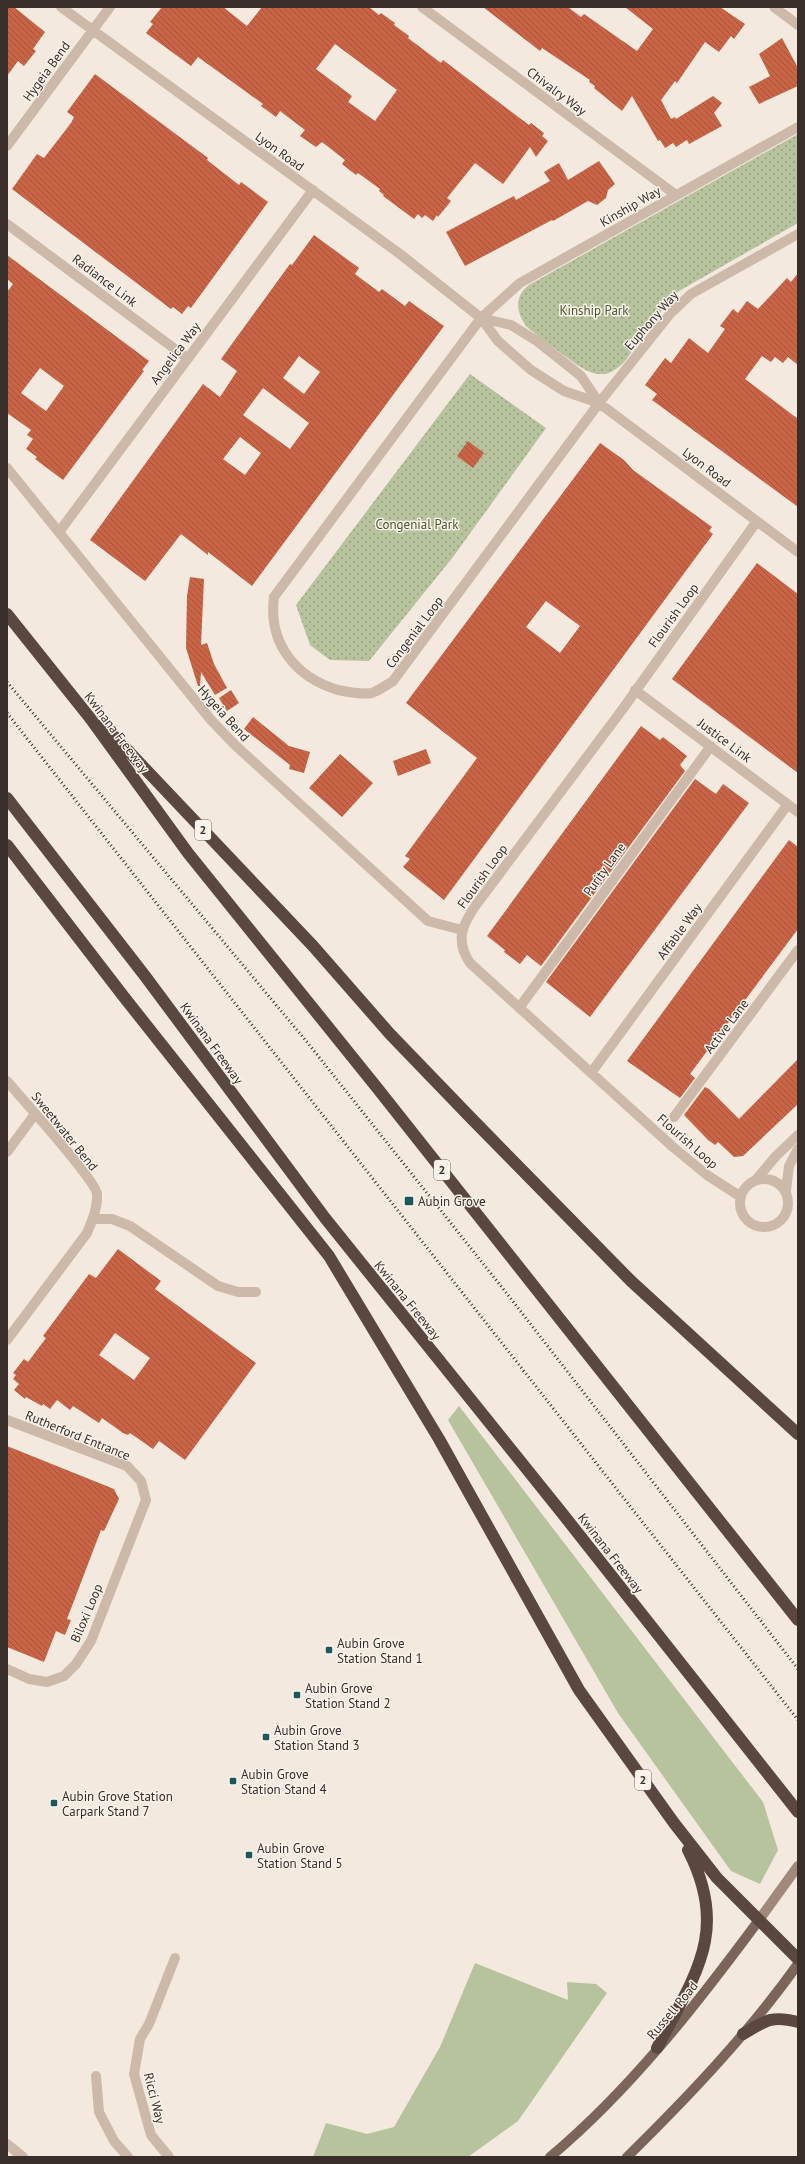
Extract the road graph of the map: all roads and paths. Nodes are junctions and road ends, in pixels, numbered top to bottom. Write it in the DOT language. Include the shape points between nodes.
graph roads {
  1 [pos="61,7"];
  2 [pos="110,7"];
  3 [pos="422,7"];
  4 [pos="774,7"];
  5 [pos="798,25"];
  6 [pos="93,30"];
  7 [pos="798,127"];
  8 [pos="7,146"];
  9 [pos="312,190"];
  10 [pos="676,195"];
  11 [pos="7,224"];
  12 [pos="798,234"];
  13 [pos="481,318"];
  14 [pos="187,358"];
  15 [pos="599,403"];
  16 [pos="7,468"];
  17 [pos="757,521"];
  18 [pos="59,532"];
  19 [pos="798,552"];
  20 [pos="7,614"];
  21 [pos="636,690"];
  22 [pos="90,718"];
  23 [pos="711,746"];
  24 [pos="7,798"];
  25 [pos="788,804"];
  26 [pos="798,812"];
  27 [pos="7,845"];
  28 [pos="462,930"];
  29 [pos="798,950"];
  30 [pos="519,1008"];
  31 [pos="591,1073"];
  32 [pos="7,1081"];
  33 [pos="36,1114"];
  34 [pos="674,1117"];
  35 [pos="798,1135"];
  36 [pos="798,1149"];
  37 [pos="7,1152"];
  38 [pos="756,1180"];
  39 [pos="786,1191"];
  40 [pos="741,1197"];
  41 [pos="93,1219"];
  42 [pos="256,1292"];
  43 [pos="7,1340"];
  44 [pos="7,1420"];
  45 [pos="798,1434"];
  46 [pos="146,1500"];
  47 [pos="798,1620"];
  48 [pos="7,1669"];
  49 [pos="798,1812"];
  50 [pos="674,1823"];
  51 [pos="798,1866"];
  52 [pos="759,1920"];
  53 [pos="175,1958"];
  54 [pos="798,1959"];
  55 [pos="798,1964"];
  56 [pos="798,2022"];
  57 [pos="743,2034"];
  58 [pos="658,2048"];
  59 [pos="96,2076"];
  60 [pos="7,2144"];
  61 [pos="23,2157"];
  62 [pos="128,2157"];
  63 [pos="169,2157"];
  64 [pos="550,2157"];
  65 [pos="627,2157"];
  1 -- 6 [label="street, Lyon Road"];
  2 -- 6 [label="street, Hygeia Bend"];
  3 -- 10 [label="street, Chivalry Way"];
  4 -- 5 [label="street"];
  6 -- 8 [label="street, Hygeia Bend"];
  6 -- 9 [label="street, Lyon Road"];
  7 -- 10 [label="street, Kinship Way"];
  9 -- 13 [label="street, Lyon Road" via="400,254"];
  9 -- 14 [label="street, Angelica Way"];
  10 -- 13 [label="street, Kinship Way" via="520,283"];
  11 -- 14 [label="street, Radiance Link"];
  12 -- 15 [label="street, Euphony Way" via="690,294 670,314"];
  13 -- 15 [label="street, Lyon Road" via="498,341 531,370 564,391"];
  13 -- 15 [label="street, Lyon Road" via="511,325 537,341 581,376"];
  13 -- 15 [label="street, Congenial Loop" via="274,597 272,614 275,630 285,653 301,672 320,685 348,692 371,693 393,681"];
  14 -- 18 [label="street, Angelica Way"];
  15 -- 17 [label="street, Lyon Road"];
  16 -- 18 [label="street, Hygeia Bend"];
  17 -- 19 [label="street, Lyon Road"];
  17 -- 21 [label="street, Flourish Loop"];
  18 -- 28 [label="street, Hygeia Bend" via="211,720 235,746 428,921"];
  20 -- 22 [label="highway, Kwinana Freeway / 2"];
  21 -- 23 [label="street, Justice Link"];
  21 -- 28 [label="street, Flourish Loop" via="474,908"];
  22 -- 45 [label="highway, 2" via="115,737 313,946 390,1034 626,1276"];
  22 -- 47 [label="highway, Kwinana Freeway / 2" via="188,853"];
  23 -- 25 [label="street, Justice Link"];
  23 -- 30 [label="street, Purity Lane"];
  24 -- 49 [label="highway, Kwinana Freeway" via="145,976 324,1218 562,1513"];
  25 -- 26 [label="street, Justice Link"];
  25 -- 31 [label="street, Affable Way"];
  27 -- 50 [label="highway, 2" via="329,1256 440,1439 579,1690"];
  28 -- 30 [label="street, Flourish Loop" via="463,952 470,963"];
  29 -- 34 [label="street, Active Lane"];
  30 -- 31 [label="street, Flourish Loop"];
  31 -- 40 [label="street, Flourish Loop" via="707,1175"];
  32 -- 33 [label="street, Sweetwater Bend"];
  33 -- 37 [label="street"];
  33 -- 41 [label="street, Sweetwater Bend" via="82,1169 97,1193"];
  35 -- 38 [label="street"];
  36 -- 39 [label="street" via="789,1166"];
  38 -- 39 [label="street" via="769,1179 781,1185"];
  38 -- 40 [label="street" via="746,1186"];
  39 -- 40 [label="street" via="787,1212 777,1223 765,1227 746,1219 741,1209"];
  41 -- 42 [label="street" via="112,1219 130,1226 218,1286 238,1292"];
  41 -- 43 [label="street, Sweetwater Bend" via="87,1233"];
  44 -- 46 [label="street, Rutherford Entrance" via="127,1466 141,1481"];
  46 -- 48 [label="street, Biloxi Loop" via="91,1641 76,1664 64,1676 47,1682 29,1679"];
  50 -- 52 [label="highway, 2" via="717,1878"];
  50 -- 58 [label="highway" via="696,1866 706,1898 708,1921 696,1972"];
  51 -- 52 [label="main road, Russell Road"];
  52 -- 54 [label="highway, 2"];
  52 -- 58 [label="main road, Russell Road"];
  53 -- 63 [label="street, Ricci Way" via="149,2024 140,2039 134,2074 151,2134"];
  55 -- 57 [label="main road"];
  56 -- 57 [label="highway" via="784,2018 769,2019"];
  57 -- 65 [label="main road"];
  58 -- 64 [label="main road, Russell Road" via="612,2098"];
  59 -- 62 [label="street" via="99,2112 114,2141"];
  60 -- 61 [label="street"];
}
